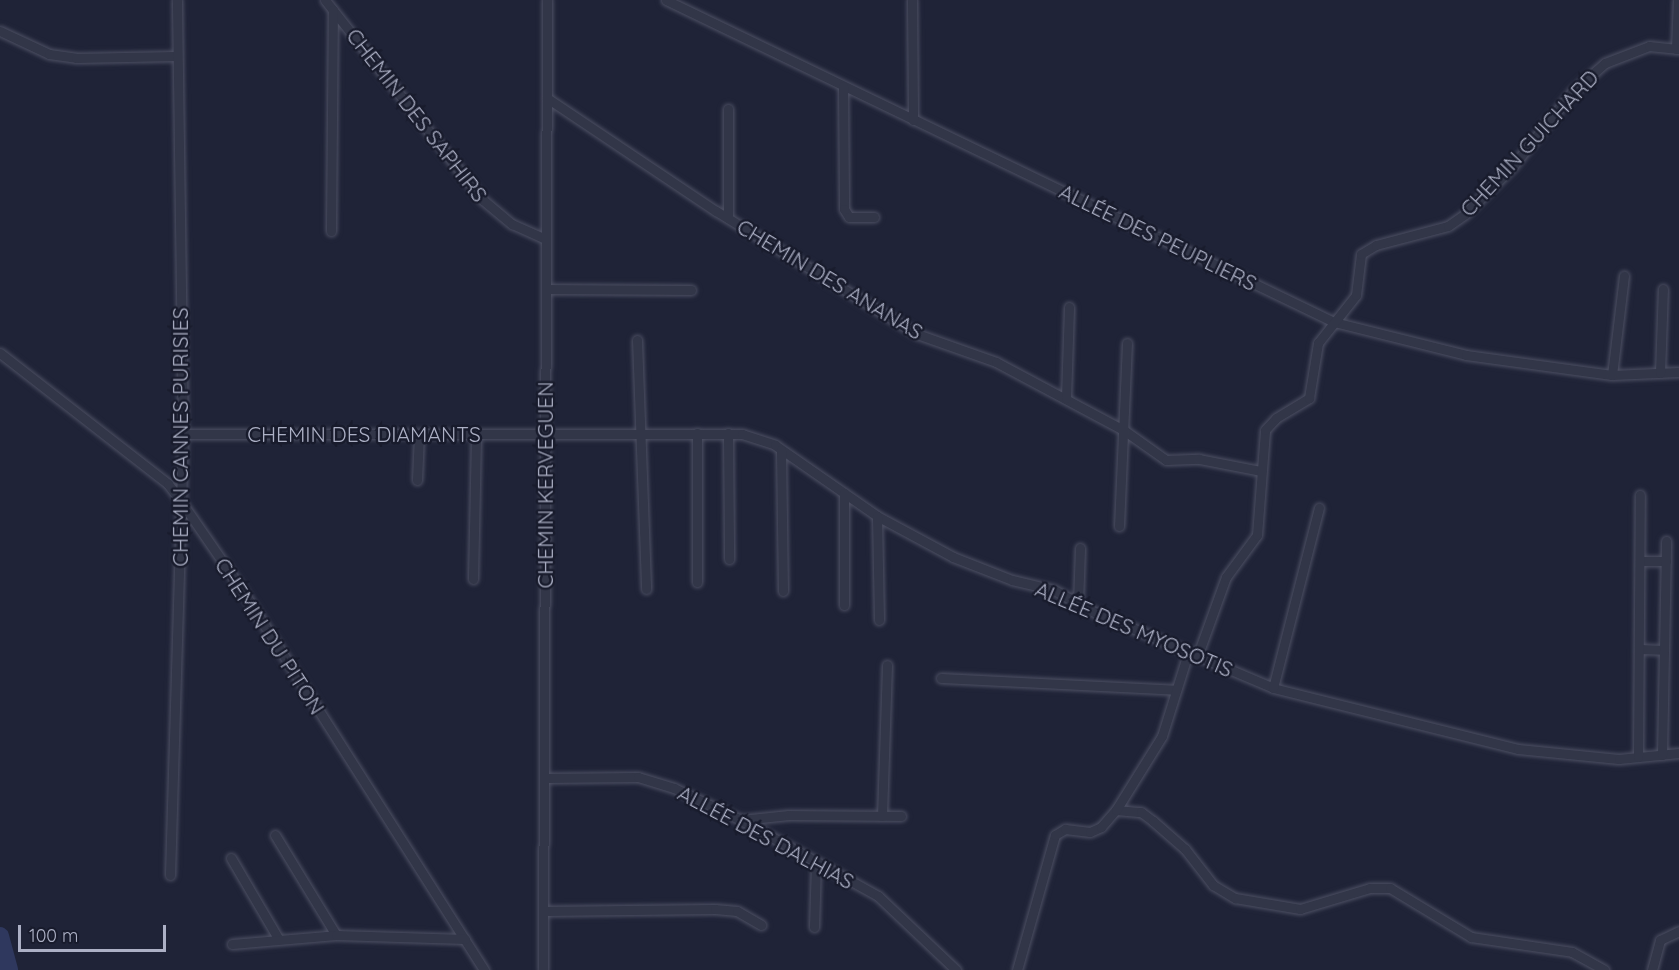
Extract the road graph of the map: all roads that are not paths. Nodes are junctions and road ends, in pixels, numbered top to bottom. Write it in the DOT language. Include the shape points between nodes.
graph roads {
  1 [pos="177,0"];
  2 [pos="325,0"];
  3 [pos="548,0"];
  4 [pos="666,0"];
  5 [pos="912,0"];
  6 [pos="1678,0"];
  7 [pos="333,10"];
  8 [pos="0,31"];
  9 [pos="1678,49"];
  10 [pos="177,56"];
  11 [pos="843,86"];
  12 [pos="547,98"];
  13 [pos="728,109"];
  14 [pos="913,120"];
  15 [pos="874,217"];
  16 [pos="728,218"];
  17 [pos="331,231"];
  18 [pos="546,239"];
  19 [pos="1624,276"];
  20 [pos="546,289"];
  21 [pos="1663,289"];
  22 [pos="691,290"];
  23 [pos="1069,307"];
  24 [pos="1334,322"];
  25 [pos="637,340"];
  26 [pos="1127,343"];
  27 [pos="0,353"];
  28 [pos="1679,372"];
  29 [pos="1660,373"];
  30 [pos="1611,375"];
  31 [pos="1066,398"];
  32 [pos="1125,431"];
  33 [pos="639,432"];
  34 [pos="697,433"];
  35 [pos="728,433"];
  36 [pos="420,434"];
  37 [pos="476,434"];
  38 [pos="545,434"];
  39 [pos="183,435"];
  40 [pos="781,450"];
  41 [pos="1261,471"];
  42 [pos="417,480"];
  43 [pos="844,493"];
  44 [pos="1640,495"];
  45 [pos="180,500"];
  46 [pos="1319,508"];
  47 [pos="877,516"];
  48 [pos="1119,526"];
  49 [pos="1666,542"];
  50 [pos="1080,548"];
  51 [pos="729,559"];
  52 [pos="1640,561"];
  53 [pos="1666,561"];
  54 [pos="473,579"];
  55 [pos="697,582"];
  56 [pos="646,589"];
  57 [pos="783,591"];
  58 [pos="1078,603"];
  59 [pos="844,605"];
  60 [pos="879,620"];
  61 [pos="1639,650"];
  62 [pos="1664,650"];
  63 [pos="1192,655"];
  64 [pos="887,665"];
  65 [pos="941,678"];
  66 [pos="1272,688"];
  67 [pos="1176,690"];
  68 [pos="1679,753"];
  69 [pos="1662,755"];
  70 [pos="1638,757"];
  71 [pos="544,778"];
  72 [pos="1116,810"];
  73 [pos="882,816"];
  74 [pos="901,816"];
  75 [pos="741,820"];
  76 [pos="275,835"];
  77 [pos="231,858"];
  78 [pos="816,863"];
  79 [pos="170,875"];
  80 [pos="543,910"];
  81 [pos="761,925"];
  82 [pos="814,927"];
  83 [pos="1679,931"];
  84 [pos="336,935"];
  85 [pos="278,938"];
  86 [pos="465,939"];
  87 [pos="232,944"];
  88 [pos="484,970"];
  89 [pos="543,970"];
  90 [pos="956,970"];
  91 [pos="1017,970"];
  92 [pos="1604,970"];
  93 [pos="1652,970"];
  1 -- 10 [label="street, CHEMIN CANNES PURISIES"];
  2 -- 7 [label="street, CHEMIN DES SAPHIRS"];
  3 -- 12 [label="street, CHEMIN KERVEGUEN"];
  4 -- 11 [label="street, ALLÉE DES PEUPLIERS"];
  5 -- 14 [label="street"];
  6 -- 9 [label="street, CHEMIN GUICHARD"];
  7 -- 17 [label="street"];
  7 -- 18 [label="street, CHEMIN DES SAPHIRS" via="483,200 512,224"];
  8 -- 10 [label="street" via="49,54 76,58"];
  9 -- 24 [label="street, CHEMIN GUICHARD" via="1649,46 1605,63 1572,92 1513,166 1465,214 1448,226 1367,248 1360,254 1356,295 1349,309"];
  10 -- 39 [label="street, CHEMIN CANNES PURISIES"];
  11 -- 14 [label="street, ALLÉE DES PEUPLIERS"];
  11 -- 15 [label="street" via="844,209 849,217"];
  12 -- 16 [label="street, CHEMIN DES ANANAS"];
  12 -- 18 [label="street, CHEMIN KERVEGUEN"];
  13 -- 16 [label="street"];
  14 -- 24 [label="street, ALLÉE DES PEUPLIERS"];
  16 -- 31 [label="street, CHEMIN DES ANANAS" via="917,334 996,362"];
  18 -- 20 [label="street, CHEMIN KERVEGUEN"];
  19 -- 30 [label="street"];
  20 -- 22 [label="street"];
  20 -- 38 [label="street, CHEMIN KERVEGUEN"];
  21 -- 29 [label="street"];
  23 -- 31 [label="street"];
  24 -- 30 [label="street, ALLÉE DES PEUPLIERS" via="1466,356"];
  24 -- 41 [label="street, CHEMIN GUICHARD" via="1318,343 1309,398 1276,418 1265,430"];
  25 -- 33 [label="street"];
  26 -- 32 [label="street"];
  27 -- 45 [label="street, CHEMIN DU PITON" via="168,484"];
  28 -- 29 [label="street, ALLÉE DES PEUPLIERS"];
  29 -- 30 [label="street, ALLÉE DES PEUPLIERS"];
  31 -- 32 [label="street, CHEMIN DES ANANAS"];
  32 -- 41 [label="street, CHEMIN DES ANANAS" via="1166,460 1199,459"];
  32 -- 48 [label="street"];
  33 -- 34 [label="street, ALLÉE DES MYOSOTIS"];
  33 -- 38 [label="street, ALLÉE DES MYOSOTIS"];
  33 -- 56 [label="street"];
  34 -- 35 [label="street, ALLÉE DES MYOSOTIS"];
  34 -- 55 [label="street"];
  35 -- 40 [label="street, ALLÉE DES MYOSOTIS" via="758,438"];
  35 -- 51 [label="street"];
  36 -- 37 [label="street, CHEMIN DES DIAMANTS"];
  36 -- 39 [label="street, CHEMIN DES DIAMANTS"];
  36 -- 42 [label="street"];
  37 -- 38 [label="street, CHEMIN DES DIAMANTS"];
  37 -- 54 [label="street"];
  38 -- 71 [label="street, CHEMIN KERVEGUEN"];
  39 -- 45 [label="street, CHEMIN CANNES PURISIES"];
  40 -- 43 [label="street, ALLÉE DES MYOSOTIS"];
  40 -- 57 [label="street"];
  41 -- 63 [label="street, CHEMIN GUICHARD" via="1256,540 1226,577"];
  43 -- 47 [label="street, ALLÉE DES MYOSOTIS"];
  43 -- 59 [label="street"];
  44 -- 52 [label="street"];
  45 -- 79 [label="street, CHEMIN CANNES PURISIES"];
  45 -- 86 [label="street, CHEMIN DU PITON"];
  46 -- 66 [label="street"];
  47 -- 58 [label="street, ALLÉE DES MYOSOTIS" via="953,557 1012,580 1054,590"];
  47 -- 60 [label="street"];
  49 -- 53 [label="street"];
  50 -- 58 [label="street"];
  52 -- 53 [label="street"];
  52 -- 61 [label="street"];
  53 -- 62 [label="street"];
  58 -- 63 [label="street, ALLÉE DES MYOSOTIS"];
  61 -- 62 [label="street"];
  61 -- 70 [label="street"];
  62 -- 69 [label="street"];
  63 -- 66 [label="street, ALLÉE DES MYOSOTIS"];
  63 -- 67 [label="street, CHEMIN GUICHARD"];
  64 -- 73 [label="street"];
  65 -- 67 [label="street"];
  66 -- 70 [label="street, ALLÉE DES MYOSOTIS" via="1518,749"];
  67 -- 72 [label="street, CHEMIN GUICHARD" via="1161,736"];
  68 -- 69 [label="street, ALLÉE DES MYOSOTIS"];
  69 -- 70 [label="street, ALLÉE DES MYOSOTIS"];
  71 -- 75 [label="street, ALLÉE DES DALHIAS" via="638,777 674,788"];
  71 -- 80 [label="street, CHEMIN KERVEGUEN"];
  72 -- 91 [label="street, CHEMIN GUICHARD" via="1101,827 1090,832 1065,830 1055,835"];
  72 -- 92 [label="street" via="1141,812 1185,849 1214,885 1235,898 1300,909 1370,888 1390,888 1471,937 1572,952"];
  73 -- 74 [label="street"];
  73 -- 75 [label="street" via="789,815"];
  75 -- 78 [label="street, ALLÉE DES DALHIAS"];
  76 -- 84 [label="street"];
  77 -- 85 [label="street"];
  78 -- 82 [label="street"];
  78 -- 90 [label="street, ALLÉE DES DALHIAS" via="878,896"];
  80 -- 81 [label="street" via="715,909 737,911"];
  80 -- 89 [label="street, CHEMIN KERVEGUEN"];
  83 -- 93 [label="street" via="1660,940"];
  84 -- 85 [label="street"];
  84 -- 86 [label="street"];
  85 -- 87 [label="street"];
  86 -- 88 [label="street, CHEMIN DU PITON"];
}
